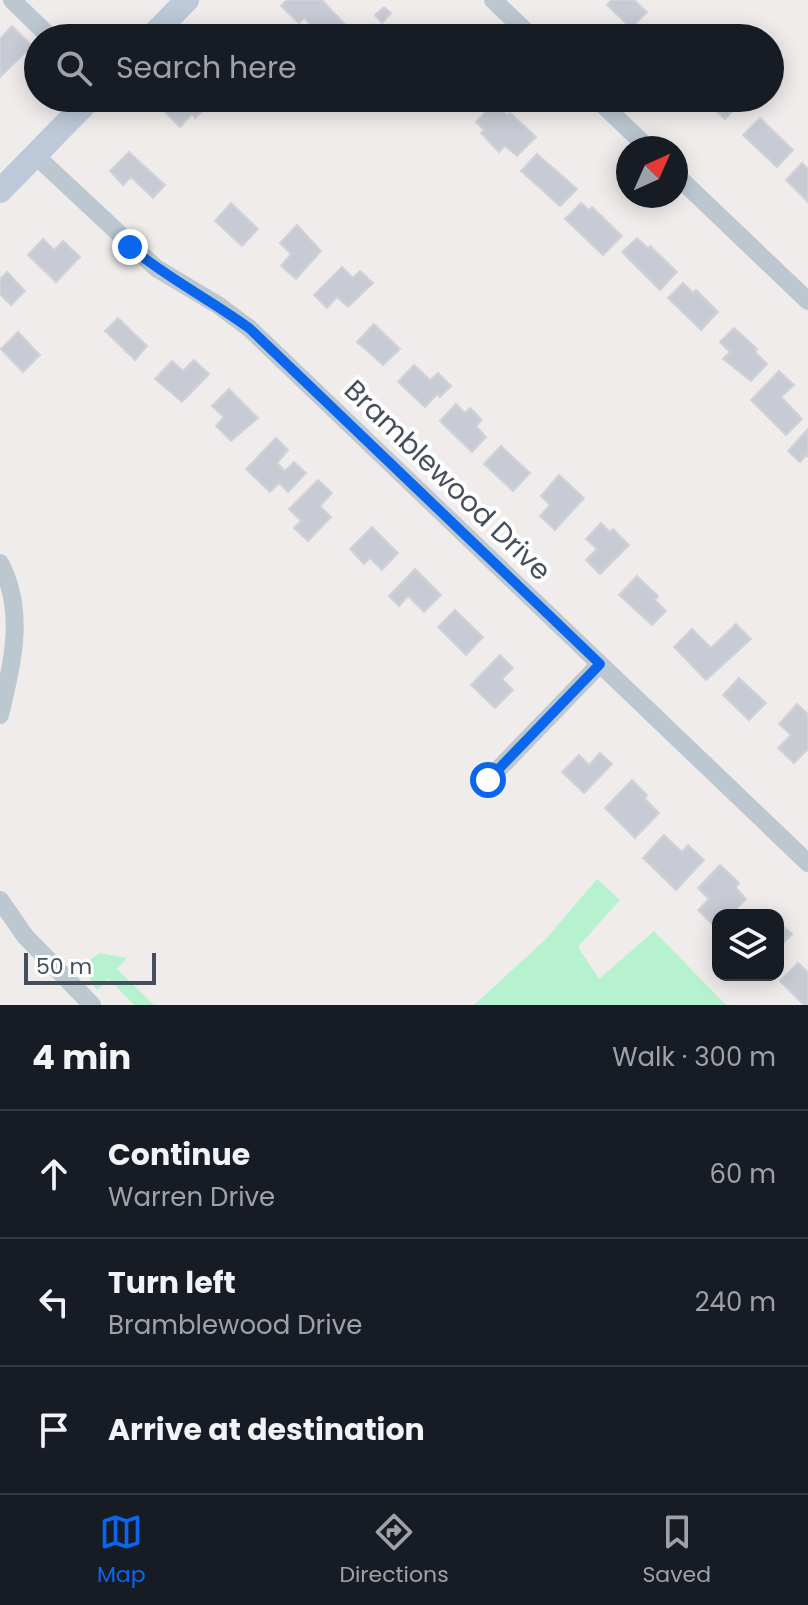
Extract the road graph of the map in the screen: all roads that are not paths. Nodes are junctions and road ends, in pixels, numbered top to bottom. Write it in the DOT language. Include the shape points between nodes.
graph roads {
  1 [pos="12,0"];
  2 [pos="187,0"];
  3 [pos="493,0"];
  4 [pos="37,24"];
  5 [pos="164,24"];
  6 [pos="518,24"];
  7 [pos="77,112"];
  8 [pos="611,112"];
  9 [pos="636,136"];
  10 [pos="35,155"];
  11 [pos="688,186"];
  12 [pos="0,191"];
  13 [pos="808,301"];
  14 [pos="0,563"];
  15 [pos="600,664"];
  16 [pos="0,715"];
  17 [pos="488,780"];
  18 [pos="808,863"];
  19 [pos="0,900"];
  20 [pos="92,1005"];
  1 -- 4 [label="street"];
  2 -- 5 [label="street"];
  3 -- 6 [label="street"];
  7 -- 10 [label="street"];
  8 -- 9 [label="street"];
  10 -- 12 [label="street"];
  10 -- 15 [label="street, Bramblewood Drive" via="156,268 249,328"];
  11 -- 13 [label="street"];
  14 -- 16 [label="street" via="14,594 15,626"];
  15 -- 17 [label="street"];
  15 -- 18 [label="street, Bramblewood Drive"];
  19 -- 20 [label="street" via="25,936"];
}
